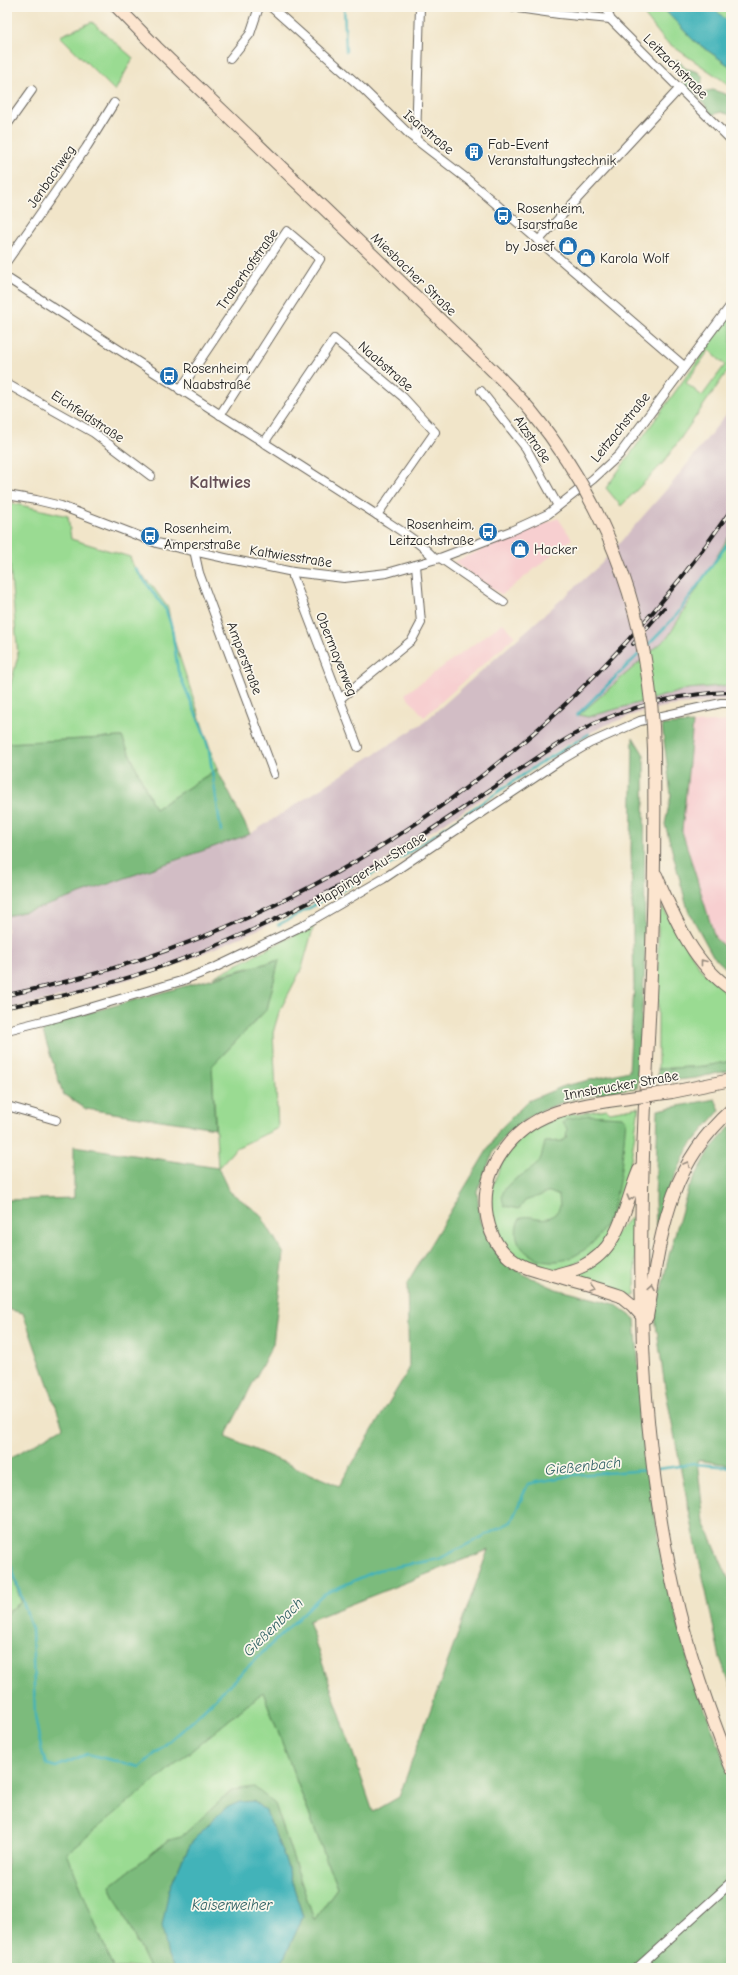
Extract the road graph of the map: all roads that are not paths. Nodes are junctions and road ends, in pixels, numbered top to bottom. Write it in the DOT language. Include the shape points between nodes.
graph roads {
  1 [pos="117,7"];
  2 [pos="259,7"];
  3 [pos="271,7"];
  4 [pos="420,7"];
  5 [pos="511,7"];
  6 [pos="607,7"];
  7 [pos="610,18"];
  8 [pos="230,59"];
  9 [pos="680,88"];
  10 [pos="32,90"];
  11 [pos="114,103"];
  12 [pos="7,125"];
  13 [pos="416,140"];
  14 [pos="731,140"];
  15 [pos="538,241"];
  16 [pos="7,261"];
  17 [pos="7,278"];
  18 [pos="731,305"];
  19 [pos="684,366"];
  20 [pos="7,384"];
  21 [pos="180,390"];
  22 [pos="481,391"];
  23 [pos="220,415"];
  24 [pos="264,443"];
  25 [pos="151,476"];
  26 [pos="7,495"];
  27 [pos="558,506"];
  28 [pos="377,515"];
  29 [pos="194,550"];
  30 [pos="438,558"];
  31 [pos="416,565"];
  32 [pos="293,572"];
  33 [pos="504,602"];
  34 [pos="341,698"];
  35 [pos="731,703"];
  36 [pos="358,747"];
  37 [pos="274,774"];
  38 [pos="654,870"];
  39 [pos="731,989"];
  40 [pos="7,1030"];
  41 [pos="731,1080"];
  42 [pos="7,1106"];
  43 [pos="731,1110"];
  44 [pos="56,1120"];
  45 [pos="642,1162"];
  46 [pos="554,1276"];
  47 [pos="642,1316"];
  48 [pos="643,1340"];
  49 [pos="731,1768"];
  50 [pos="731,1883"];
  51 [pos="637,1968"];
  1 -- 38 [label="main road, Miesbacher Straße, bridge" via="486,363 531,410 583,486 610,540 633,605 645,651 653,727"];
  2 -- 8 [label="street" via="250,34"];
  3 -- 13 [label="street, Isarstraße"];
  4 -- 13 [label="street"];
  5 -- 7 [label="street"];
  6 -- 7 [label="street, Leitzachstraße"];
  7 -- 9 [label="street, Leitzachstraße"];
  9 -- 14 [label="street, Leitzachstraße"];
  9 -- 15 [label="street"];
  10 -- 12 [label="street"];
  11 -- 16 [label="street, Jenbachweg" via="86,148"];
  13 -- 15 [label="street, Isarstraße" via="467,178"];
  15 -- 19 [label="street, Isarstraße"];
  17 -- 21 [label="street"];
  18 -- 19 [label="street, Leitzachstraße"];
  19 -- 27 [label="street, Leitzachstraße" via="614,460"];
  20 -- 25 [label="street, Eichfeldstraße" via="94,433"];
  21 -- 23 [label="street"];
  21 -- 23 [label="street, Traberhofstraße" via="287,231 320,259"];
  22 -- 27 [label="street, Alzstraße" via="526,448"];
  23 -- 24 [label="street"];
  24 -- 28 [label="street"];
  24 -- 28 [label="street, Naabstraße" via="334,339 403,397 435,432"];
  26 -- 29 [label="street, Kaltwiesstraße" via="60,506 157,543"];
  27 -- 30 [label="street, Leitzachstraße" via="548,514 511,531"];
  28 -- 30 [label="street"];
  29 -- 32 [label="street, Kaltwiesstraße"];
  29 -- 37 [label="street, Amperstraße" via="199,573"];
  30 -- 31 [label="street, Kaltwiesstraße"];
  30 -- 33 [label="street"];
  31 -- 32 [label="street, Kaltwiesstraße" via="387,573 351,578"];
  31 -- 34 [label="street" via="421,623 412,640"];
  32 -- 34 [label="street, Obermayerweg"];
  34 -- 36 [label="street, Obermayerweg"];
  35 -- 40 [label="street, Happinger-Au-Straße" via="640,721 590,743 383,878 302,926 214,968 134,996"];
  39 -- 38 [label="main road, one-way" via="708,968 690,945 677,924"];
  38 -- 45 [label="main road, Miesbacher Straße"];
  41 -- 46 [label="main road, Innsbrucker Straße, bridge" via="585,1105 550,1114 526,1128 508,1144 490,1175 486,1200 488,1221 501,1250 522,1266"];
  42 -- 44 [label="street"];
  48 -- 43 [label="main road, one-way" via="662,1232 675,1187 701,1142 717,1122"];
  45 -- 46 [label="main road, one-way" via="625,1214 606,1249 582,1267"];
  45 -- 47 [label="main road, Miesbacher Straße"];
  46 -- 47 [label="main road, Innsbrucker Straße, one-way" via="621,1296"];
  47 -- 48 [label="main road, Miesbacher Straße"];
  48 -- 49 [label="main road" via="652,1453 670,1568 693,1662"];
  50 -- 51 [label="street"];
}
